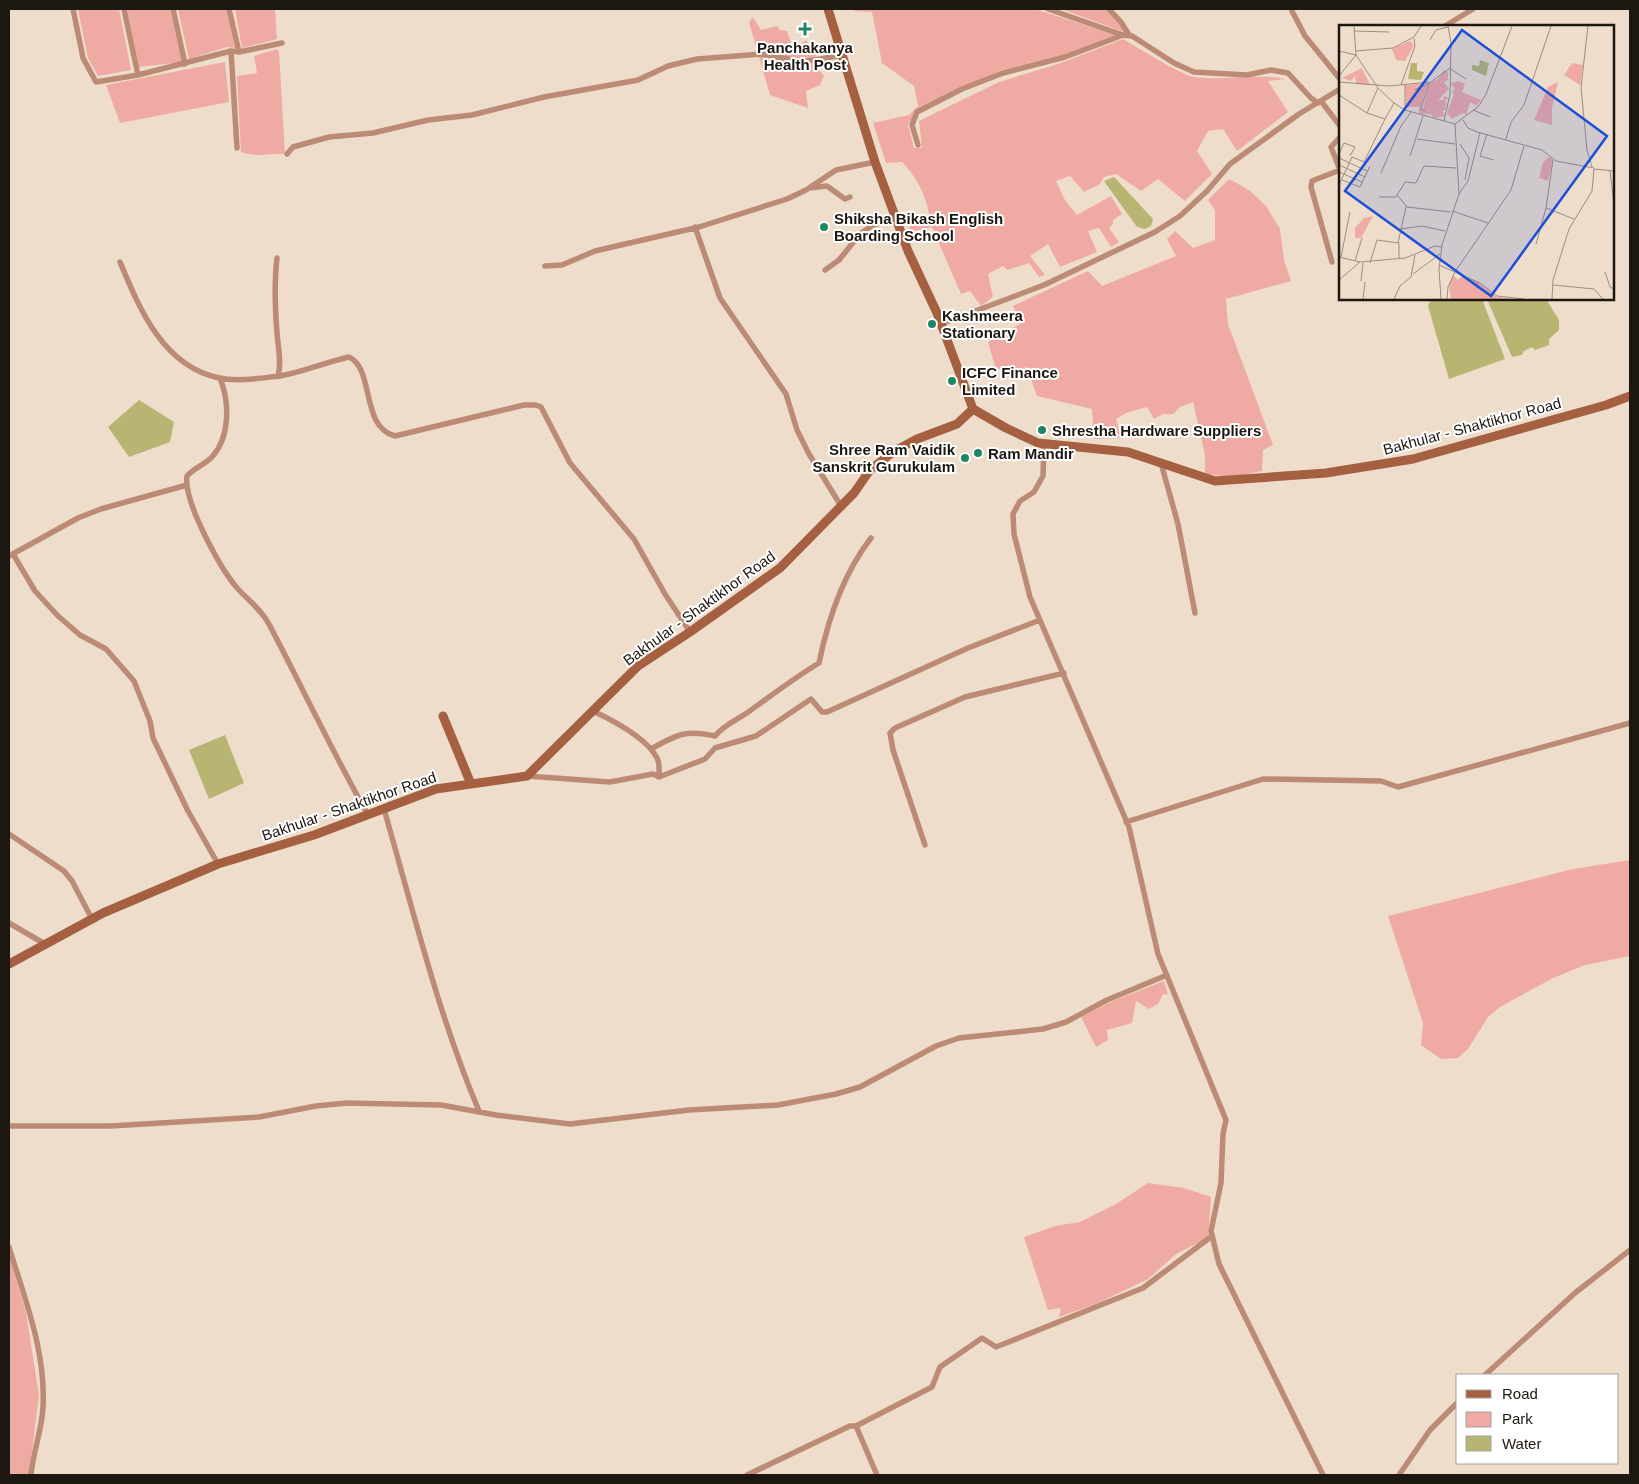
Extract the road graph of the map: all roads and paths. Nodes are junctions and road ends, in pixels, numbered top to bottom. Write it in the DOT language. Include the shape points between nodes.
graph roads {
  1 [pos="73,9"];
  2 [pos="124,9"];
  3 [pos="173,9"];
  4 [pos="229,9"];
  5 [pos="828,9"];
  6 [pos="1048,9"];
  7 [pos="1109,9"];
  8 [pos="1473,9"];
  9 [pos="1292,11"];
  10 [pos="1447,25"];
  11 [pos="1126,35"];
  12 [pos="282,43"];
  13 [pos="232,51"];
  14 [pos="239,52"];
  15 [pos="843,55"];
  16 [pos="185,64"];
  17 [pos="138,75"];
  18 [pos="1339,78"];
  19 [pos="1339,90"];
  20 [pos="1319,102"];
  21 [pos="1339,125"];
  22 [pos="1339,138"];
  23 [pos="918,145"];
  24 [pos="237,148"];
  25 [pos="287,154"];
  26 [pos="875,162"];
  27 [pos="1339,167"];
  28 [pos="1339,170"];
  29 [pos="809,188"];
  30 [pos="850,197"];
  31 [pos="896,219"];
  32 [pos="695,228"];
  33 [pos="277,258"];
  34 [pos="120,262"];
  35 [pos="1332,262"];
  36 [pos="545,266"];
  37 [pos="825,270"];
  38 [pos="941,324"];
  39 [pos="278,376"];
  40 [pos="220,378"];
  41 [pos="1630,396"];
  42 [pos="973,409"];
  43 [pos="1044,443"];
  44 [pos="1161,463"];
  45 [pos="186,485"];
  46 [pos="841,506"];
  47 [pos="870,538"];
  48 [pos="11,555"];
  49 [pos="1195,614"];
  50 [pos="1040,620"];
  51 [pos="690,632"];
  52 [pos="1064,673"];
  53 [pos="593,711"];
  54 [pos="444,716"];
  55 [pos="1630,723"];
  56 [pos="651,749"];
  57 [pos="527,776"];
  58 [pos="659,777"];
  59 [pos="471,784"];
  60 [pos="384,809"];
  61 [pos="368,815"];
  62 [pos="1126,822"];
  63 [pos="9,834"];
  64 [pos="925,845"];
  65 [pos="218,864"];
  66 [pos="92,919"];
  67 [pos="9,923"];
  68 [pos="45,944"];
  69 [pos="9,964"];
  70 [pos="1167,975"];
  71 [pos="479,1111"];
  72 [pos="9,1126"];
  73 [pos="1212,1236"];
  74 [pos="9,1247"];
  75 [pos="1630,1250"];
  76 [pos="1486,1374"];
  77 [pos="1456,1404"];
  78 [pos="856,1426"];
  79 [pos="31,1475"];
  80 [pos="747,1475"];
  81 [pos="877,1475"];
  82 [pos="1323,1475"];
  83 [pos="1399,1475"];
  1 -- 17 [label="street" via="83,58 96,82"];
  2 -- 17 [label="street"];
  3 -- 16 [label="street"];
  4 -- 14 [label="street"];
  5 -- 15 [label="street"];
  6 -- 11 [label="street"];
  7 -- 11 [label="street" via="1121,22"];
  8 -- 10 [label="street"];
  9 -- 18 [label="street" via="1305,36"];
  11 -- 20 [label="street" via="1194,72 1247,74 1271,70 1288,73 1311,98"];
  11 -- 23 [label="street" via="1065,57 1003,73 917,112 912,125"];
  12 -- 14 [label="street"];
  13 -- 14 [label="street"];
  13 -- 16 [label="street"];
  13 -- 24 [label="street"];
  15 -- 25 [label="street" via="804,62 762,54 697,59 668,66 638,80 544,97 472,115 428,120 373,134 329,138 293,147"];
  15 -- 26 [label="street"];
  16 -- 17 [label="street"];
  19 -- 20 [label="street"];
  20 -- 21 [label="street"];
  20 -- 38 [label="street" via="1230,164 1180,216 1155,232 1044,285"];
  22 -- 27 [label="street" via="1331,147"];
  26 -- 29 [label="street" via="836,170"];
  26 -- 31 [label="street"];
  28 -- 35 [label="street" via="1312,180 1311,186"];
  29 -- 30 [label="street" via="827,186 845,199"];
  29 -- 32 [label="street" via="787,199"];
  31 -- 37 [label="street" via="873,225 860,234 840,260"];
  31 -- 38 [label="street"];
  32 -- 36 [label="street" via="595,252 562,265"];
  32 -- 46 [label="street" via="720,298 786,394 797,430"];
  33 -- 39 [label="street" via="276,318 281,365"];
  34 -- 40 [label="street" via="143,312 167,348 183,363"];
  38 -- 42 [label="street"];
  39 -- 40 [label="street" via="238,380"];
  39 -- 51 [label="street" via="349,357 356,360 378,423 386,433 395,436 524,405 541,407 570,463 634,539"];
  40 -- 45 [label="street" via="227,421 224,439 211,458 187,476"];
  41 -- 44 [label="street, Bakhular - Shaktikhor Road" via="1413,459 1326,474 1215,481"];
  42 -- 43 [label="street, Bakhular - Shaktikhor Road" via="1006,428"];
  42 -- 46 [label="street, Bakhular - Shaktikhor Road" via="949,429 927,434 893,452 870,470"];
  43 -- 44 [label="street, Bakhular - Shaktikhor Road" via="1128,452"];
  43 -- 50 [label="street" via="1043,476 1034,492 1020,501 1013,514 1014,534 1030,597"];
  44 -- 49 [label="street" via="1178,524"];
  45 -- 48 [label="street" via="78,518"];
  45 -- 61 [label="street" via="211,546 238,588 257,606 270,625"];
  46 -- 51 [label="street, Bakhular - Shaktikhor Road" via="780,568"];
  47 -- 56 [label="street" via="841,589 819,663 725,725 715,736 680,733"];
  48 -- 65 [label="street" via="35,591 58,616 80,635 106,649 134,682 159,750"];
  50 -- 52 [label="street"];
  50 -- 58 [label="street" via="968,648 827,712 822,712 811,699 756,736 715,748 705,758"];
  51 -- 53 [label="street, Bakhular - Shaktikhor Road" via="638,666"];
  52 -- 62 [label="street"];
  52 -- 64 [label="street" via="965,697 890,733"];
  53 -- 56 [label="street" via="636,736"];
  53 -- 57 [label="street, Bakhular - Shaktikhor Road"];
  54 -- 59 [label="street"];
  55 -- 62 [label="street" via="1398,787 1381,781 1262,779"];
  56 -- 58 [label="street" via="658,759"];
  57 -- 58 [label="street" via="610,782 654,774"];
  57 -- 59 [label="street, Bakhular - Shaktikhor Road"];
  59 -- 60 [label="street, Bakhular - Shaktikhor Road" via="436,789"];
  60 -- 61 [label="street, Bakhular - Shaktikhor Road"];
  60 -- 71 [label="street" via="440,1002"];
  61 -- 65 [label="street, Bakhular - Shaktikhor Road"];
  62 -- 70 [label="street" via="1158,954"];
  63 -- 66 [label="street" via="64,871"];
  65 -- 66 [label="street, Bakhular - Shaktikhor Road"];
  66 -- 68 [label="street, Bakhular - Shaktikhor Road"];
  67 -- 68 [label="street"];
  68 -- 69 [label="street, Bakhular - Shaktikhor Road"];
  70 -- 71 [label="street" via="1107,1000 1066,1022 1043,1029 959,1038 936,1046 860,1087 808,1100 570,1124"];
  70 -- 73 [label="street" via="1226,1120 1221,1183"];
  71 -- 72 [label="street" via="434,1104 347,1103 259,1117 101,1127"];
  73 -- 78 [label="street" via="1143,1288 996,1347 982,1338 940,1368 932,1387"];
  73 -- 82 [label="street" via="1219,1264"];
  74 -- 79 [label="street" via="30,1312 43,1385 43,1409"];
  75 -- 76 [label="street" via="1575,1293"];
  77 -- 83 [label="street" via="1430,1430"];
  78 -- 80 [label="street"];
  78 -- 81 [label="street"];
}
